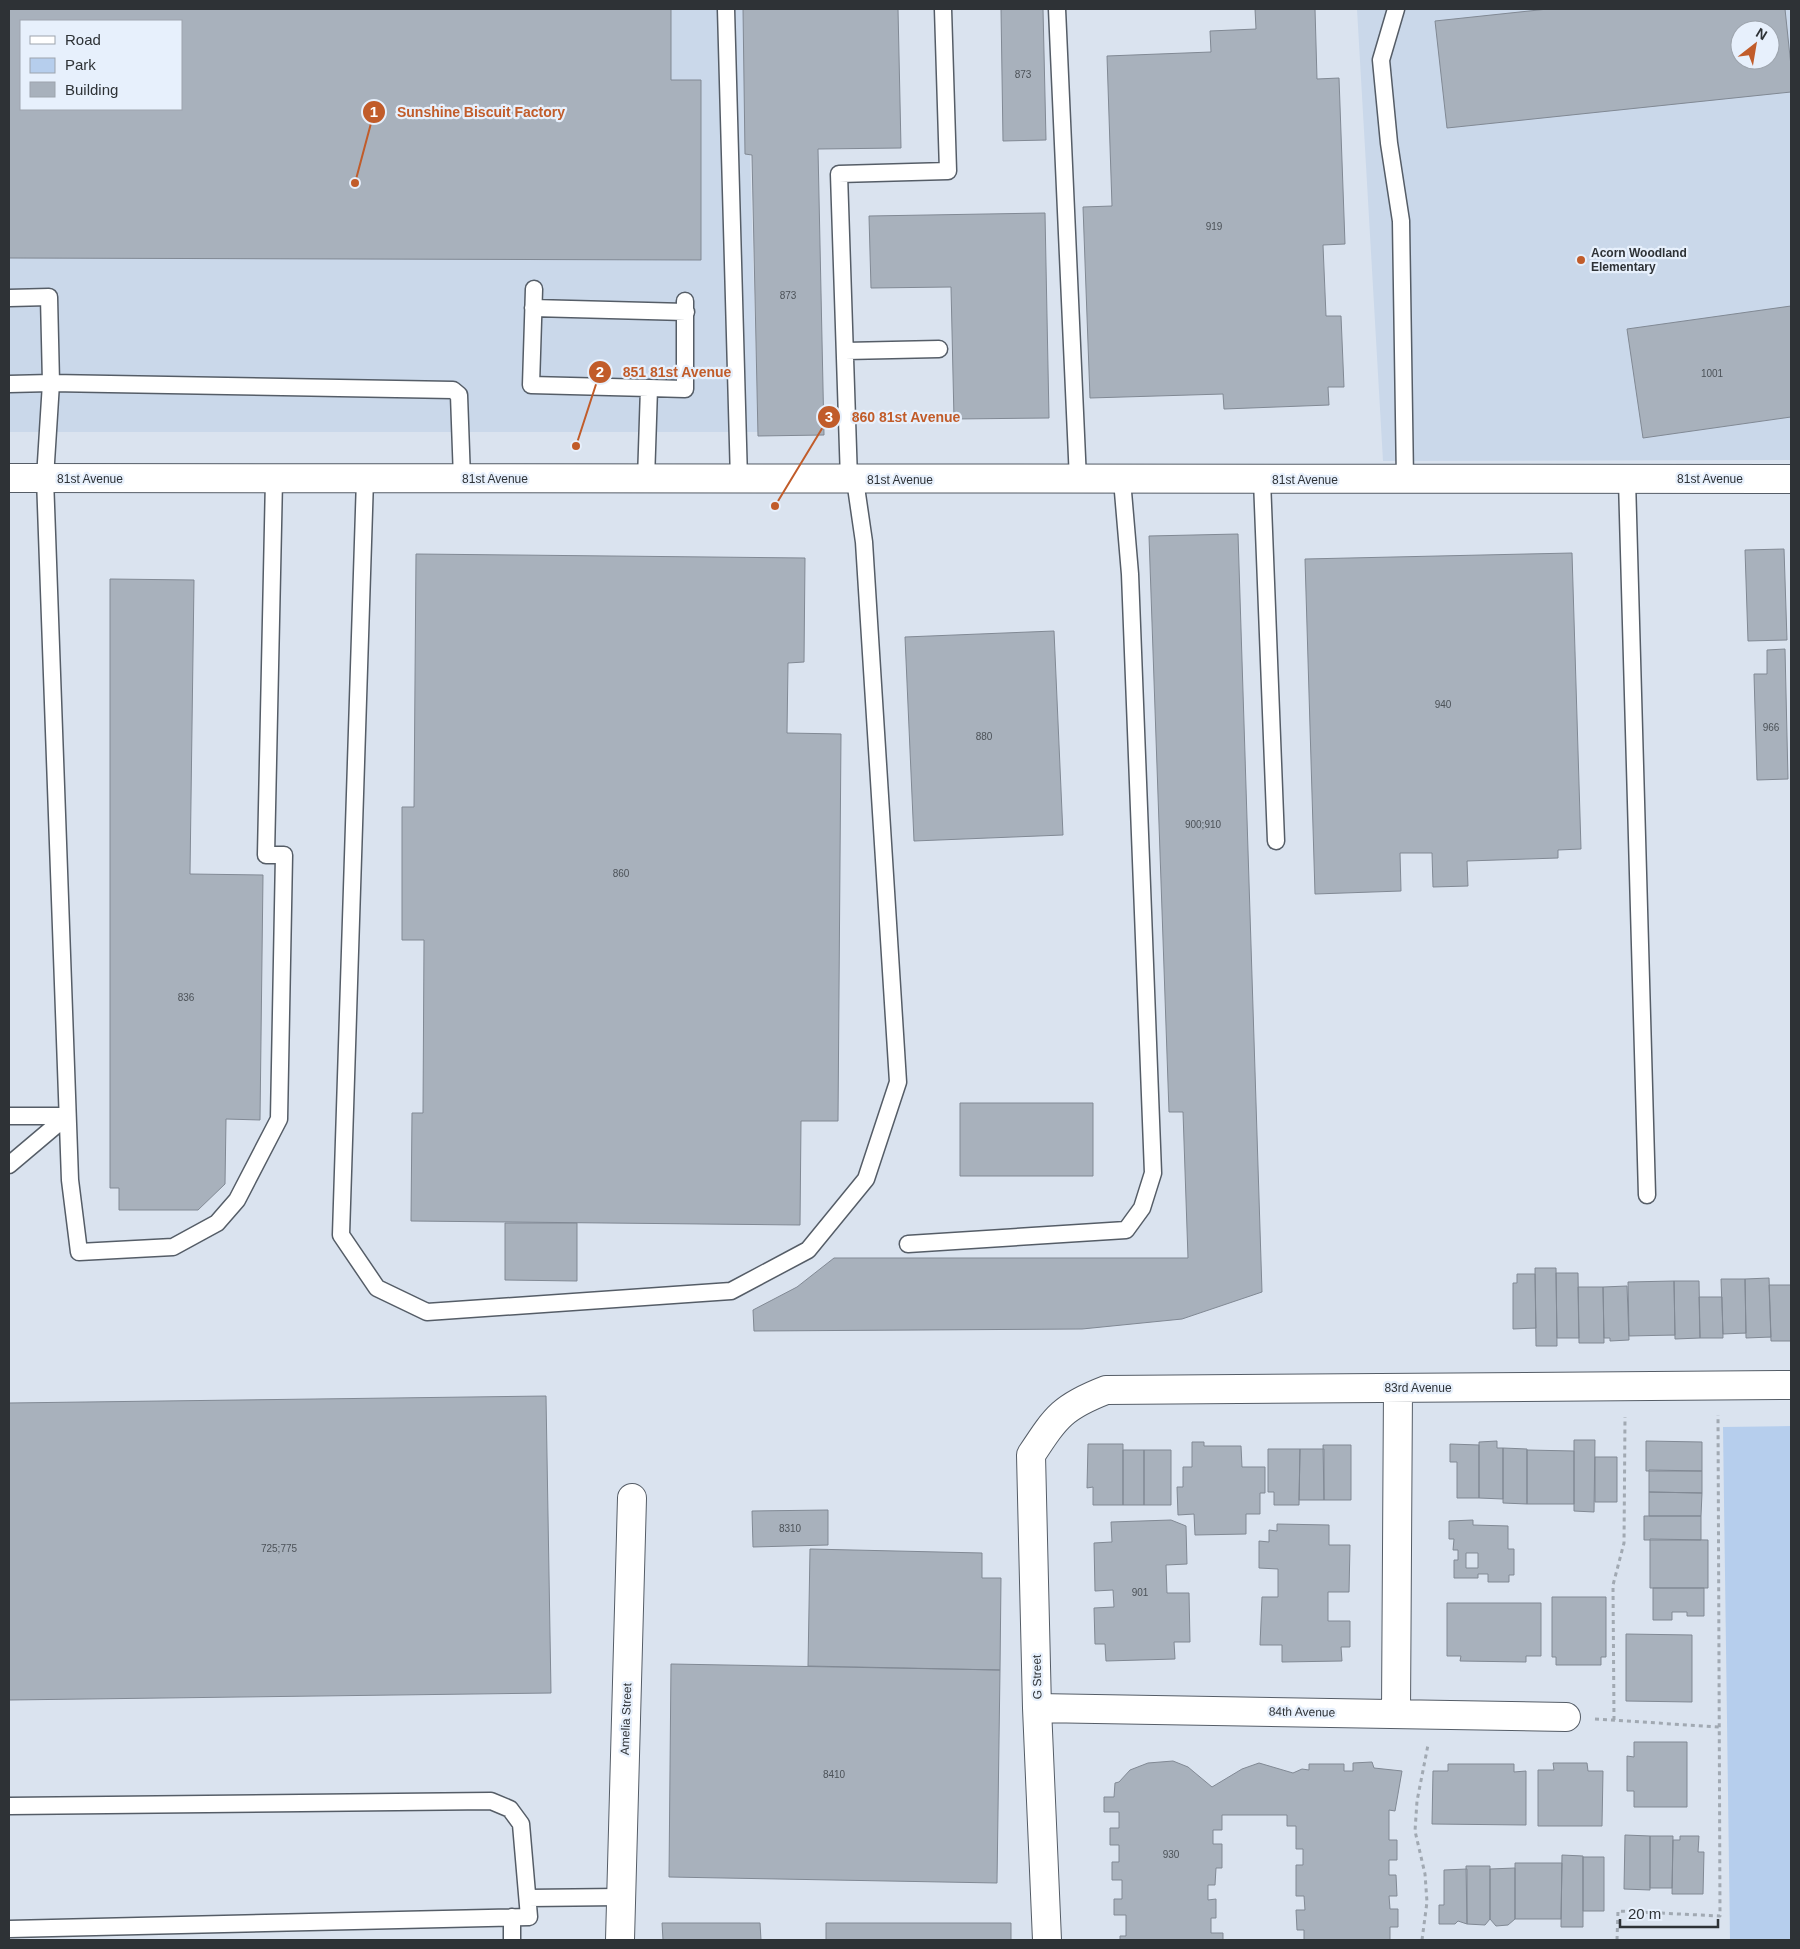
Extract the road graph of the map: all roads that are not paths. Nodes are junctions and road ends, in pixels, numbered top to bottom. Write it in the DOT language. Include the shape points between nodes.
graph roads {
  1 [pos="726,9"];
  2 [pos="943,9"];
  3 [pos="1058,9"];
  4 [pos="1396,9"];
  5 [pos="534,289"];
  6 [pos="9,298"];
  7 [pos="533,308"];
  8 [pos="939,349"];
  9 [pos="845,351"];
  10 [pos="51,383"];
  11 [pos="9,384"];
  12 [pos="648,388"];
  13 [pos="9,478"];
  14 [pos="45,478"];
  15 [pos="274,479"];
  16 [pos="365,479"];
  17 [pos="462,479"];
  18 [pos="1791,479"];
  19 [pos="646,480"];
  20 [pos="739,480"];
  21 [pos="852,480"];
  22 [pos="1078,480"];
  23 [pos="1122,480"];
  24 [pos="1262,480"];
  25 [pos="1404,480"];
  26 [pos="1628,480"];
  27 [pos="1276,840"];
  28 [pos="9,1116"];
  29 [pos="67,1116"];
  30 [pos="9,1166"];
  31 [pos="1647,1195"];
  32 [pos="908,1244"];
  33 [pos="1791,1385"];
  34 [pos="1398,1388"];
  35 [pos="1054,1421"];
  36 [pos="632,1498"];
  37 [pos="1037,1708"];
  38 [pos="1396,1714"];
  39 [pos="1566,1717"];
  40 [pos="9,1806"];
  41 [pos="620,1897"];
  42 [pos="528,1898"];
  43 [pos="512,1917"];
  44 [pos="9,1929"];
  45 [pos="512,1940"];
  46 [pos="620,1940"];
  47 [pos="1047,1940"];
  1 -- 20 [label="lane"];
  2 -- 9 [label="lane" via="948,171 840,174"];
  3 -- 22 [label="lane"];
  4 -- 25 [label="lane" via="1381,60 1401,221"];
  5 -- 7 [label="lane"];
  6 -- 10 [label="lane" via="50,297"];
  7 -- 12 [label="lane" via="532,385"];
  7 -- 12 [label="lane" via="686,307 685,389"];
  8 -- 9 [label="lane"];
  9 -- 21 [label="lane"];
  10 -- 11 [label="lane"];
  10 -- 14 [label="lane"];
  10 -- 17 [label="lane" via="453,390 458,396"];
  12 -- 19 [label="lane"];
  13 -- 14 [label="street, 81st Avenue"];
  14 -- 15 [label="street, 81st Avenue"];
  14 -- 29 [label="lane"];
  15 -- 16 [label="street, 81st Avenue"];
  15 -- 29 [label="lane" via="266,855 284,855 279,1119 237,1200 217,1224 173,1247 79,1252 70,1180"];
  16 -- 17 [label="street, 81st Avenue"];
  16 -- 21 [label="lane" via="341,1235 377,1288 427,1312 731,1291 808,1250 866,1179 898,1082 864,542"];
  17 -- 19 [label="street, 81st Avenue"];
  18 -- 26 [label="street, 81st Avenue"];
  19 -- 20 [label="street, 81st Avenue"];
  20 -- 21 [label="street, 81st Avenue"];
  21 -- 22 [label="street, 81st Avenue"];
  22 -- 23 [label="street, 81st Avenue"];
  23 -- 24 [label="street, 81st Avenue"];
  23 -- 32 [label="lane" via="1130,574 1153,1174 1142,1208 1126,1230"];
  24 -- 25 [label="street, 81st Avenue"];
  24 -- 27 [label="lane"];
  25 -- 26 [label="street, 81st Avenue"];
  26 -- 31 [label="lane"];
  28 -- 29 [label="lane"];
  29 -- 30 [label="lane"];
  33 -- 34 [label="street, 83rd Avenue"];
  34 -- 35 [label="street, 83rd Avenue" via="1106,1390 1078,1401"];
  34 -- 38 [label="street"];
  35 -- 37 [label="street, G Street" via="1031,1455"];
  36 -- 41 [label="street, Amelia Street"];
  37 -- 38 [label="street, 84th Avenue"];
  37 -- 47 [label="street, G Street"];
  38 -- 39 [label="street, 84th Avenue"];
  40 -- 42 [label="lane" via="491,1801 510,1809 521,1824"];
  41 -- 42 [label="lane"];
  41 -- 46 [label="street, Amelia Street"];
  42 -- 43 [label="lane" via="529,1917"];
  43 -- 44 [label="lane"];
  43 -- 45 [label="lane"];
}
